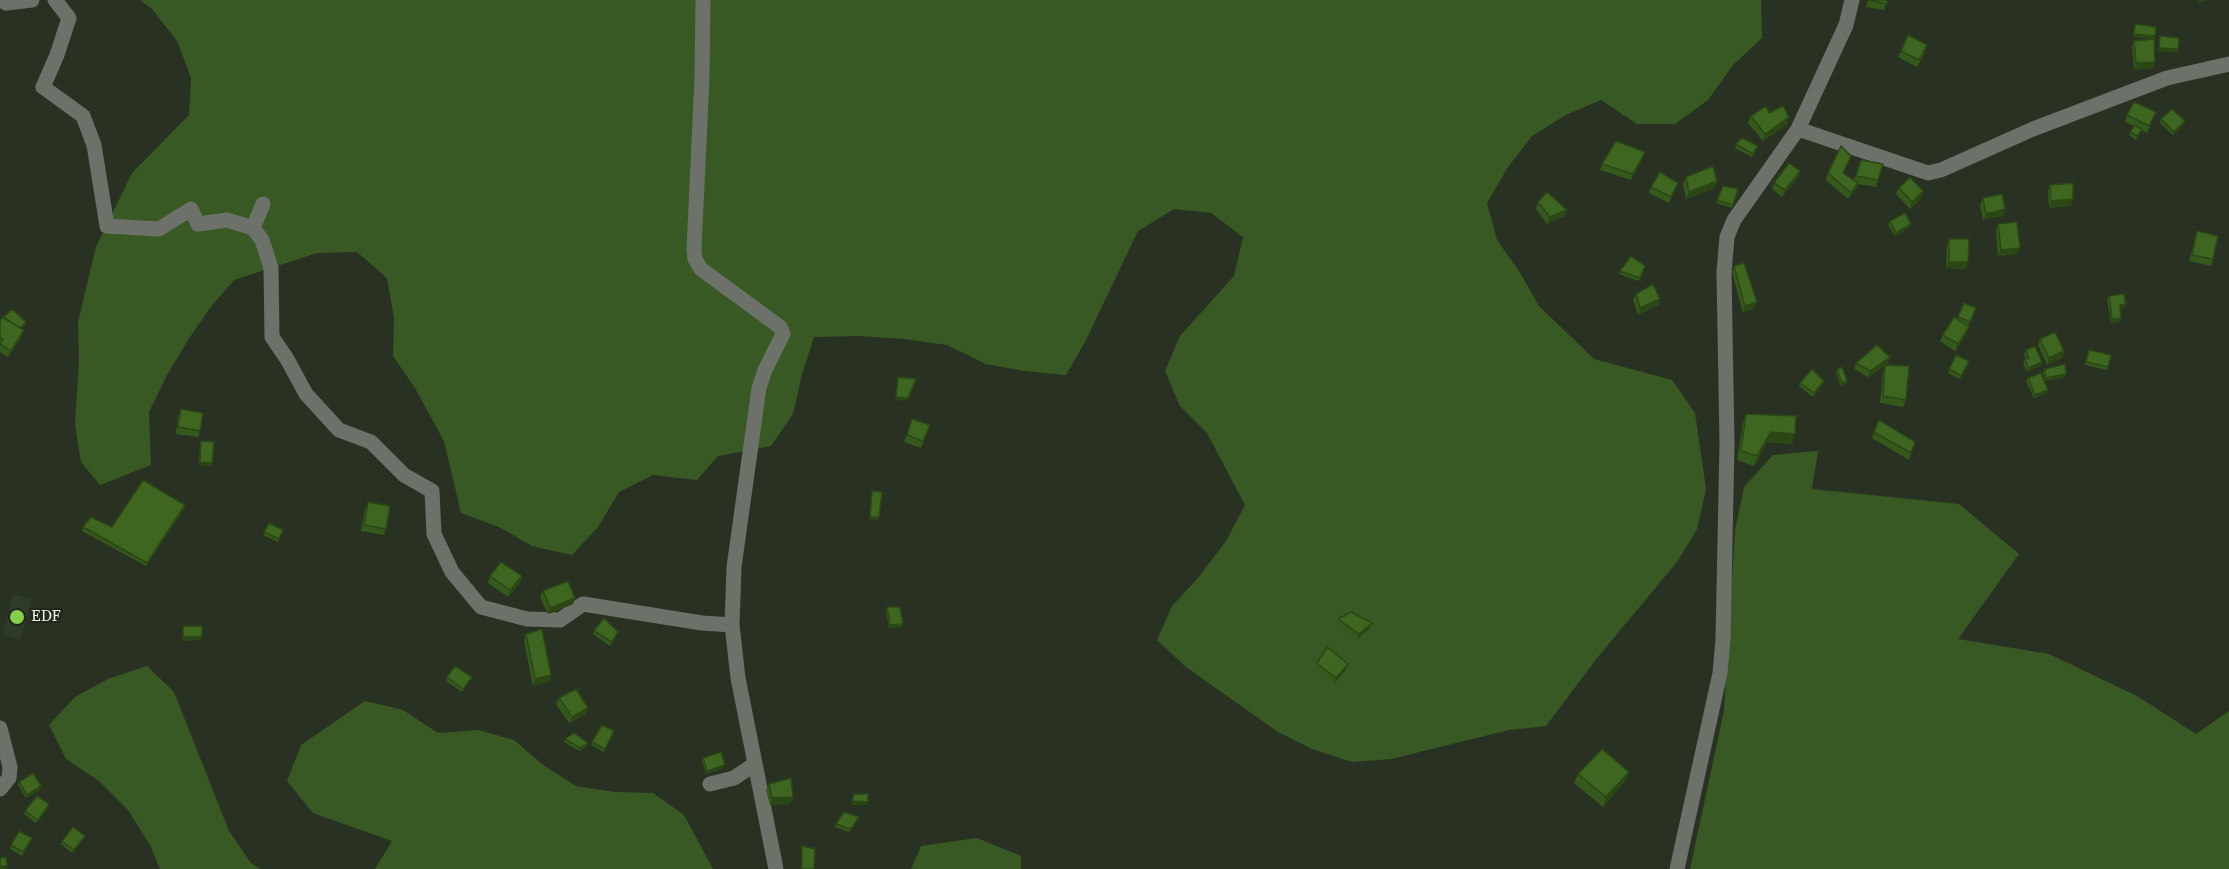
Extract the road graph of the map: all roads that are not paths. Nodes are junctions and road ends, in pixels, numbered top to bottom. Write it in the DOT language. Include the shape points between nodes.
graph roads {
  1 [pos="2,0"];
  2 [pos="32,0"];
  3 [pos="55,0"];
  4 [pos="703,0"];
  5 [pos="1852,0"];
  6 [pos="2229,64"];
  7 [pos="1798,129"];
  8 [pos="263,204"];
  9 [pos="254,228"];
  10 [pos="732,625"];
  11 [pos="0,728"];
  12 [pos="755,764"];
  13 [pos="710,784"];
  14 [pos="0,789"];
  15 [pos="776,869"];
  16 [pos="1677,869"];
  1 -- 2 [label="street"];
  3 -- 9 [label="street" via="69,18 43,87 83,116 94,146 107,226 159,230 191,209 198,224 227,220"];
  4 -- 10 [label="street" via="695,259 701,269 780,327 783,334 759,388 734,567"];
  5 -- 7 [label="street" via="1846,25"];
  6 -- 7 [label="street" via="2167,78 1928,173"];
  7 -- 16 [label="street" via="1734,220 1727,237 1723,639 1720,673"];
  8 -- 9 [label="street"];
  9 -- 10 [label="street" via="272,268 272,337 306,394 339,430 371,442 404,475 432,491 434,534 452,572 481,607 527,620 560,620 583,604"];
  10 -- 12 [label="street"];
  11 -- 14 [label="street" via="10,767 9,778"];
  12 -- 13 [label="street" via="734,778"];
  12 -- 15 [label="street"];
}
